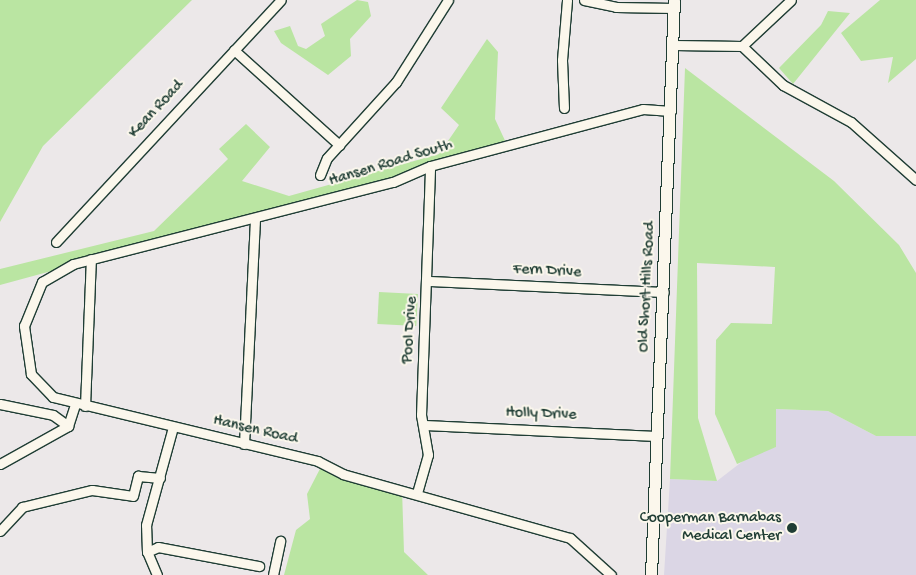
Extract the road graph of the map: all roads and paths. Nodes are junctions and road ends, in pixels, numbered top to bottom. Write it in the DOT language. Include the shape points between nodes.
graph roads {
  1 [pos="281,0"];
  2 [pos="448,0"];
  3 [pos="568,0"];
  4 [pos="584,0"];
  5 [pos="791,0"];
  6 [pos="674,4"];
  7 [pos="674,45"];
  8 [pos="742,46"];
  9 [pos="234,50"];
  10 [pos="564,108"];
  11 [pos="671,111"];
  12 [pos="339,145"];
  13 [pos="430,166"];
  14 [pos="320,175"];
  15 [pos="916,180"];
  16 [pos="255,218"];
  17 [pos="56,242"];
  18 [pos="91,259"];
  19 [pos="429,281"];
  20 [pos="664,292"];
  21 [pos="0,404"];
  22 [pos="75,404"];
  23 [pos="85,406"];
  24 [pos="68,426"];
  25 [pos="424,426"];
  26 [pos="173,427"];
  27 [pos="657,436"];
  28 [pos="244,444"];
  29 [pos="0,464"];
  30 [pos="160,478"];
  31 [pos="417,493"];
  32 [pos="0,531"];
  33 [pos="280,541"];
  34 [pos="147,552"];
  35 [pos="260,566"];
  36 [pos="157,575"];
  37 [pos="273,575"];
  38 [pos="611,575"];
  39 [pos="651,575"];
  1 -- 9 [label="street, Kean Road"];
  2 -- 12 [label="street" via="396,82"];
  3 -- 10 [label="street" via="562,60"];
  4 -- 6 [label="street" via="616,7"];
  5 -- 8 [label="street"];
  6 -- 7 [label="main road, Old Short Hills Road"];
  7 -- 8 [label="street"];
  7 -- 11 [label="main road, Old Short Hills Road"];
  8 -- 15 [label="street" via="783,85 851,122"];
  9 -- 12 [label="street"];
  9 -- 17 [label="street, Kean Road"];
  11 -- 13 [label="street, Hansen Road South" via="643,109"];
  11 -- 20 [label="main road, Old Short Hills Road"];
  12 -- 14 [label="street"];
  13 -- 16 [label="street, Hansen Road South" via="393,182"];
  13 -- 19 [label="street, Pool Drive"];
  16 -- 18 [label="street, Hansen Road South"];
  16 -- 28 [label="street"];
  18 -- 22 [label="street, Hansen Road" via="60,269 42,282 24,326 33,379 53,397"];
  18 -- 23 [label="street"];
  19 -- 20 [label="street, Fern Drive"];
  19 -- 25 [label="street, Pool Drive"];
  20 -- 27 [label="main road, Old Short Hills Road"];
  21 -- 24 [label="street" via="52,415"];
  22 -- 23 [label="street, Hansen Road"];
  22 -- 24 [label="street"];
  23 -- 26 [label="street, Hansen Road"];
  24 -- 29 [label="street"];
  25 -- 27 [label="street, Holly Drive"];
  25 -- 31 [label="street, Pool Drive" via="428,455"];
  26 -- 28 [label="street, Hansen Road"];
  26 -- 30 [label="street"];
  27 -- 39 [label="main road, Old Short Hills Road"];
  28 -- 31 [label="street, Hansen Road" via="318,461 343,474"];
  30 -- 32 [label="street" via="138,476 133,496 92,490 22,507"];
  30 -- 34 [label="street" via="146,525"];
  31 -- 38 [label="street, Hansen Road" via="570,538"];
  33 -- 37 [label="street"];
  34 -- 35 [label="street" via="158,546"];
  34 -- 36 [label="street"];
}
